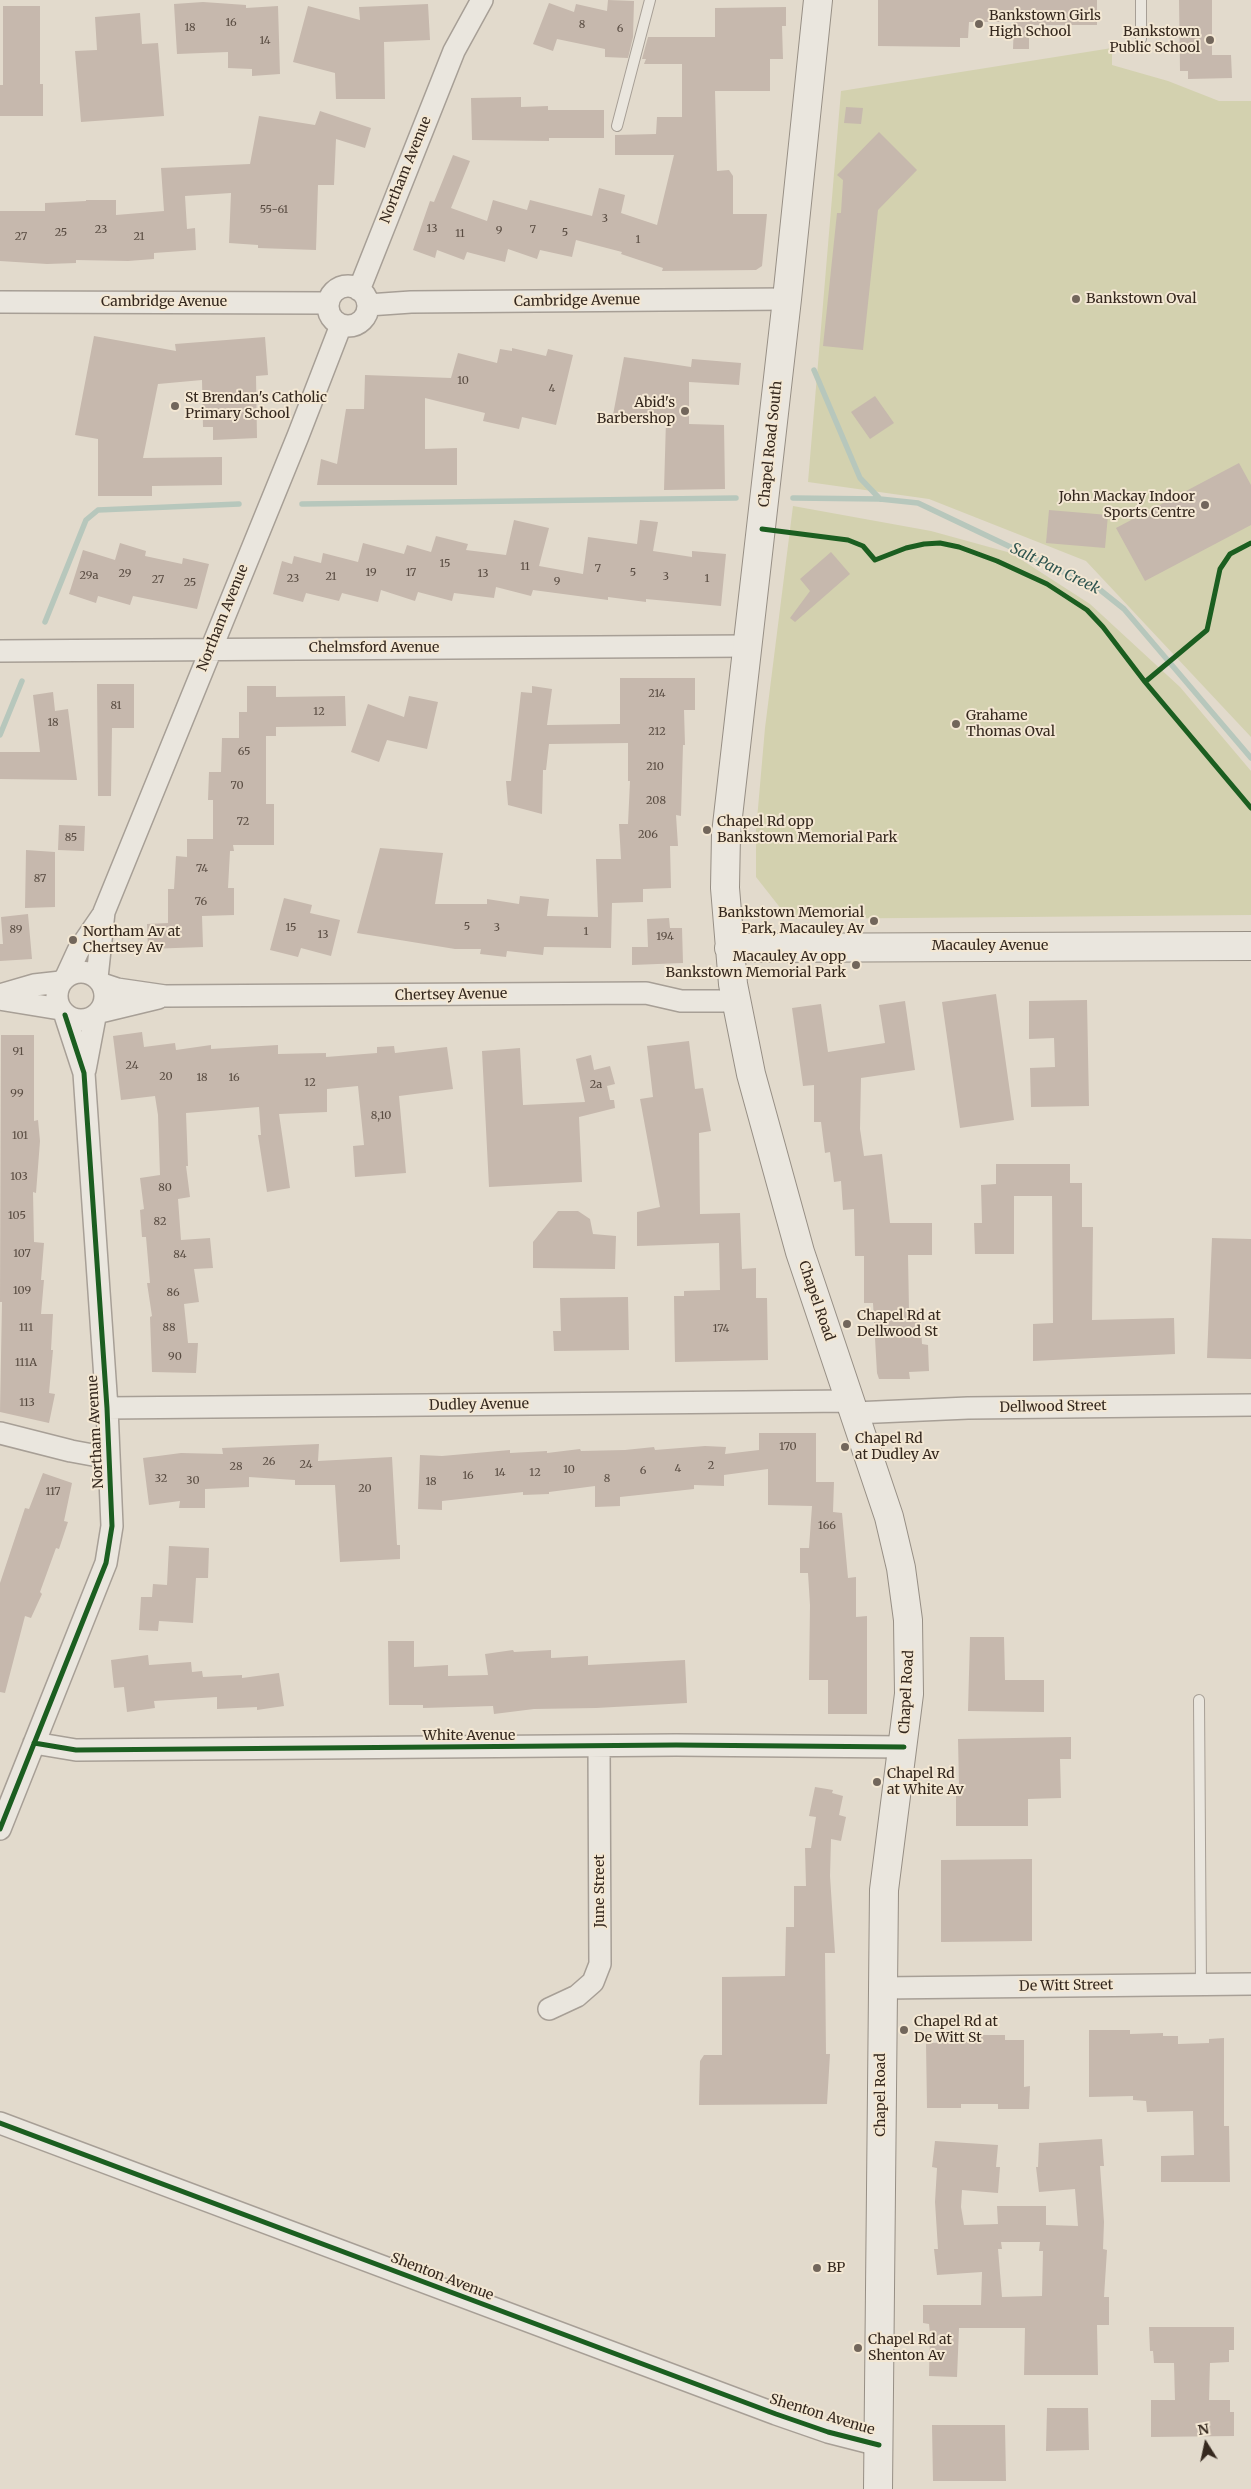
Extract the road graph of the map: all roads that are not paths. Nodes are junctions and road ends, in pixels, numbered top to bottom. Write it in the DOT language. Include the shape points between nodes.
graph roads {
  1 [pos="465,0"];
  2 [pos="482,0"];
  3 [pos="650,0"];
  4 [pos="818,0"];
  5 [pos="1141,0"];
  6 [pos="1141,39"];
  7 [pos="454,50"];
  8 [pos="617,126"];
  9 [pos="363,297"];
  10 [pos="787,299"];
  11 [pos="0,302"];
  12 [pos="328,303"];
  13 [pos="341,324"];
  14 [pos="748,646"];
  15 [pos="211,649"];
  16 [pos="0,651"];
  17 [pos="104,912"];
  18 [pos="1251,946"];
  19 [pos="729,948"];
  20 [pos="64,980"];
  21 [pos="100,981"];
  22 [pos="0,995"];
  23 [pos="165,996"];
  24 [pos="0,999"];
  25 [pos="735,1001"];
  26 [pos="63,1012"];
  27 [pos="97,1014"];
  28 [pos="84,1073"];
  29 [pos="1251,1405"];
  30 [pos="852,1407"];
  31 [pos="107,1408"];
  32 [pos="0,1434"];
  33 [pos="109,1458"];
  34 [pos="1199,1700"];
  35 [pos="34,1743"];
  36 [pos="599,1746"];
  37 [pos="904,1746"];
  38 [pos="0,1829"];
  39 [pos="1251,1984"];
  40 [pos="1202,1985"];
  41 [pos="881,1988"];
  42 [pos="549,2009"];
  43 [pos="0,2123"];
  44 [pos="879,2445"];
  45 [pos="878,2489"];
  1 -- 7 [label="street, Northam Avenue"];
  2 -- 7 [label="street, Northam Avenue"];
  3 -- 8 [label="lane"];
  4 -- 10 [label="main road, Chapel Road South"];
  5 -- 6 [label="lane"];
  7 -- 9 [label="street, Northam Avenue"];
  9 -- 10 [label="street, Cambridge Avenue" via="411,302"];
  9 -- 12 [label="street" via="353,287 340,288 334,291"];
  9 -- 13 [label="street" via="363,319 349,326"];
  10 -- 14 [label="main road, Chapel Road South"];
  11 -- 12 [label="street, Cambridge Avenue"];
  12 -- 13 [label="street" via="331,316"];
  13 -- 15 [label="street, Northam Avenue"];
  14 -- 15 [label="street, Chelmsford Avenue"];
  14 -- 19 [label="main road, Chapel Road South" via="725,855"];
  15 -- 16 [label="street, Chelmsford Avenue"];
  15 -- 17 [label="street, Northam Avenue"];
  17 -- 20 [label="street, Northam Avenue" via="78,951"];
  17 -- 21 [label="street, Northam Avenue"];
  18 -- 19 [label="main road, Macauley Avenue"];
  19 -- 25 [label="main road, Chapel Road"];
  20 -- 21 [label="street" via="84,972"];
  20 -- 22 [label="street"];
  20 -- 26 [label="street" via="57,993"];
  21 -- 23 [label="street, Chertsey Avenue" via="117,989"];
  21 -- 27 [label="street" via="106,998"];
  23 -- 25 [label="street, Chertsey Avenue" via="646,993 681,1001"];
  23 -- 27 [label="street, Chertsey Avenue"];
  24 -- 26 [label="street"];
  25 -- 30 [label="main road, Chapel Road" via="794,1234"];
  26 -- 27 [label="street" via="81,1021"];
  26 -- 28 [label="street, Northam Avenue"];
  27 -- 28 [label="street, Northam Avenue"];
  28 -- 31 [label="street, Northam Avenue"];
  29 -- 30 [label="street, Dellwood Street"];
  30 -- 31 [label="street, Dudley Avenue"];
  30 -- 37 [label="main road, Chapel Road" via="889,1517 906,1595 910,1672"];
  31 -- 33 [label="street, Northam Avenue"];
  32 -- 33 [label="street"];
  33 -- 35 [label="street, Northam Avenue" via="110,1551"];
  34 -- 40 [label="lane"];
  35 -- 36 [label="street, White Avenue" via="76,1750"];
  35 -- 38 [label="street, Northam Avenue"];
  36 -- 37 [label="street, White Avenue"];
  36 -- 42 [label="street, June Street" via="600,1964 593,1982 577,1996"];
  37 -- 41 [label="main road, Chapel Road" via="884,1890"];
  39 -- 40 [label="street, De Witt Street"];
  40 -- 41 [label="street, De Witt Street"];
  41 -- 44 [label="main road, Chapel Road"];
  43 -- 44 [label="street, Shenton Avenue" via="776,2414"];
  44 -- 45 [label="main road, Chapel Road"];
}
